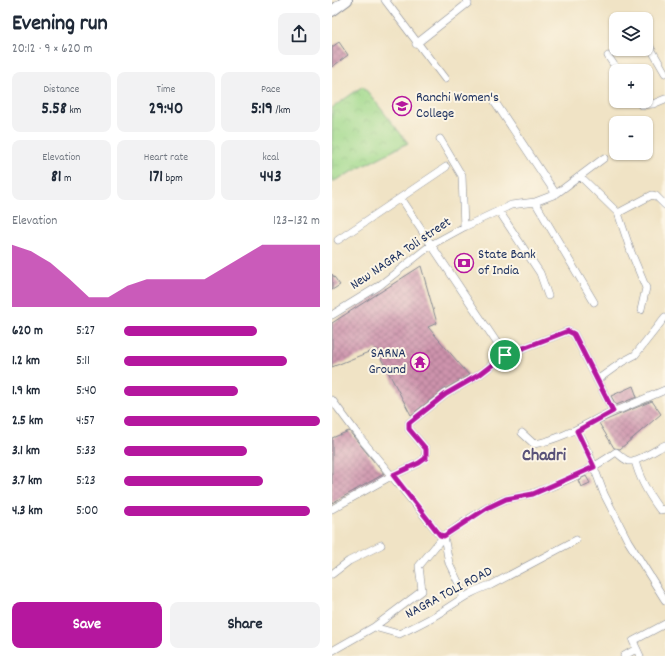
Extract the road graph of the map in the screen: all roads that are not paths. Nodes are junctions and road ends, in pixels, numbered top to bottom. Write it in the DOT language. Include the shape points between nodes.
graph roads {
  1 [pos="347,0"];
  2 [pos="386,0"];
  3 [pos="466,0"];
  4 [pos="332,11"];
  5 [pos="416,44"];
  6 [pos="653,52"];
  7 [pos="608,56"];
  8 [pos="613,64"];
  9 [pos="665,73"];
  10 [pos="445,79"];
  11 [pos="665,99"];
  12 [pos="495,102"];
  13 [pos="653,104"];
  14 [pos="440,139"];
  15 [pos="604,158"];
  16 [pos="446,167"];
  17 [pos="580,176"];
  18 [pos="556,194"];
  19 [pos="400,198"];
  20 [pos="535,202"];
  21 [pos="665,205"];
  22 [pos="499,211"];
  23 [pos="618,213"];
  24 [pos="464,227"];
  25 [pos="338,240"];
  26 [pos="431,245"];
  27 [pos="548,296"];
  28 [pos="594,302"];
  29 [pos="641,310"];
  30 [pos="332,315"];
  31 [pos="665,317"];
  32 [pos="505,355"];
  33 [pos="597,380"];
  34 [pos="665,390"];
  35 [pos="332,400"];
  36 [pos="613,411"];
  37 [pos="577,431"];
  38 [pos="522,433"];
  39 [pos="665,445"];
  40 [pos="635,460"];
  41 [pos="594,467"];
  42 [pos="393,475"];
  43 [pos="332,509"];
  44 [pos="665,510"];
  45 [pos="442,535"];
  46 [pos="576,540"];
  47 [pos="381,545"];
  48 [pos="332,574"];
  49 [pos="462,598"];
  50 [pos="665,600"];
  51 [pos="665,624"];
  52 [pos="374,627"];
  53 [pos="636,649"];
  54 [pos="332,651"];
  55 [pos="624,656"];
  56 [pos="640,656"];
  1 -- 4 [label="main road"];
  2 -- 5 [label="street"];
  3 -- 5 [label="street" via="468,3"];
  5 -- 10 [label="street"];
  6 -- 9 [label="street"];
  7 -- 8 [label="street"];
  11 -- 13 [label="street"];
  12 -- 18 [label="street"];
  14 -- 24 [label="street" via="462,176"];
  15 -- 17 [label="street, New NAGRA Toli street"];
  16 -- 19 [label="street"];
  17 -- 18 [label="street, New NAGRA Toli street"];
  17 -- 23 [label="street"];
  18 -- 20 [label="street, New NAGRA Toli street"];
  19 -- 25 [label="street"];
  19 -- 26 [label="street"];
  20 -- 22 [label="street, New NAGRA Toli street" via="511,205"];
  20 -- 28 [label="street"];
  21 -- 23 [label="street" via="652,195"];
  22 -- 24 [label="street, New NAGRA Toli street"];
  22 -- 27 [label="street" via="540,273"];
  23 -- 29 [label="street" via="646,288"];
  24 -- 26 [label="street, New NAGRA Toli street"];
  26 -- 30 [label="street, New NAGRA Toli street" via="378,286"];
  26 -- 32 [label="street"];
  31 -- 33 [label="street" via="635,356"];
  32 -- 33 [label="street" via="568,331 574,334"];
  32 -- 42 [label="street" via="414,417 409,423 409,429 426,449 426,458"];
  33 -- 36 [label="street"];
  34 -- 36 [label="street"];
  35 -- 42 [label="street"];
  36 -- 37 [label="street"];
  37 -- 38 [label="street" via="534,444"];
  37 -- 41 [label="street"];
  39 -- 40 [label="street"];
  40 -- 41 [label="street" via="624,459 616,452"];
  40 -- 44 [label="street" via="649,495 660,510"];
  41 -- 45 [label="street" via="533,494 506,499"];
  41 -- 50 [label="street" via="604,494 628,541"];
  42 -- 43 [label="street"];
  42 -- 45 [label="street"];
  45 -- 49 [label="street" via="449,563 462,588"];
  45 -- 52 [label="street" via="419,566 422,592"];
  46 -- 49 [label="street, NAGRA TOLI ROAD" via="491,586"];
  47 -- 48 [label="street" via="349,561"];
  49 -- 52 [label="street, NAGRA TOLI ROAD" via="399,634"];
  51 -- 53 [label="street" via="633,641"];
  52 -- 54 [label="street"];
  53 -- 55 [label="street"];
  53 -- 56 [label="street"];
}
